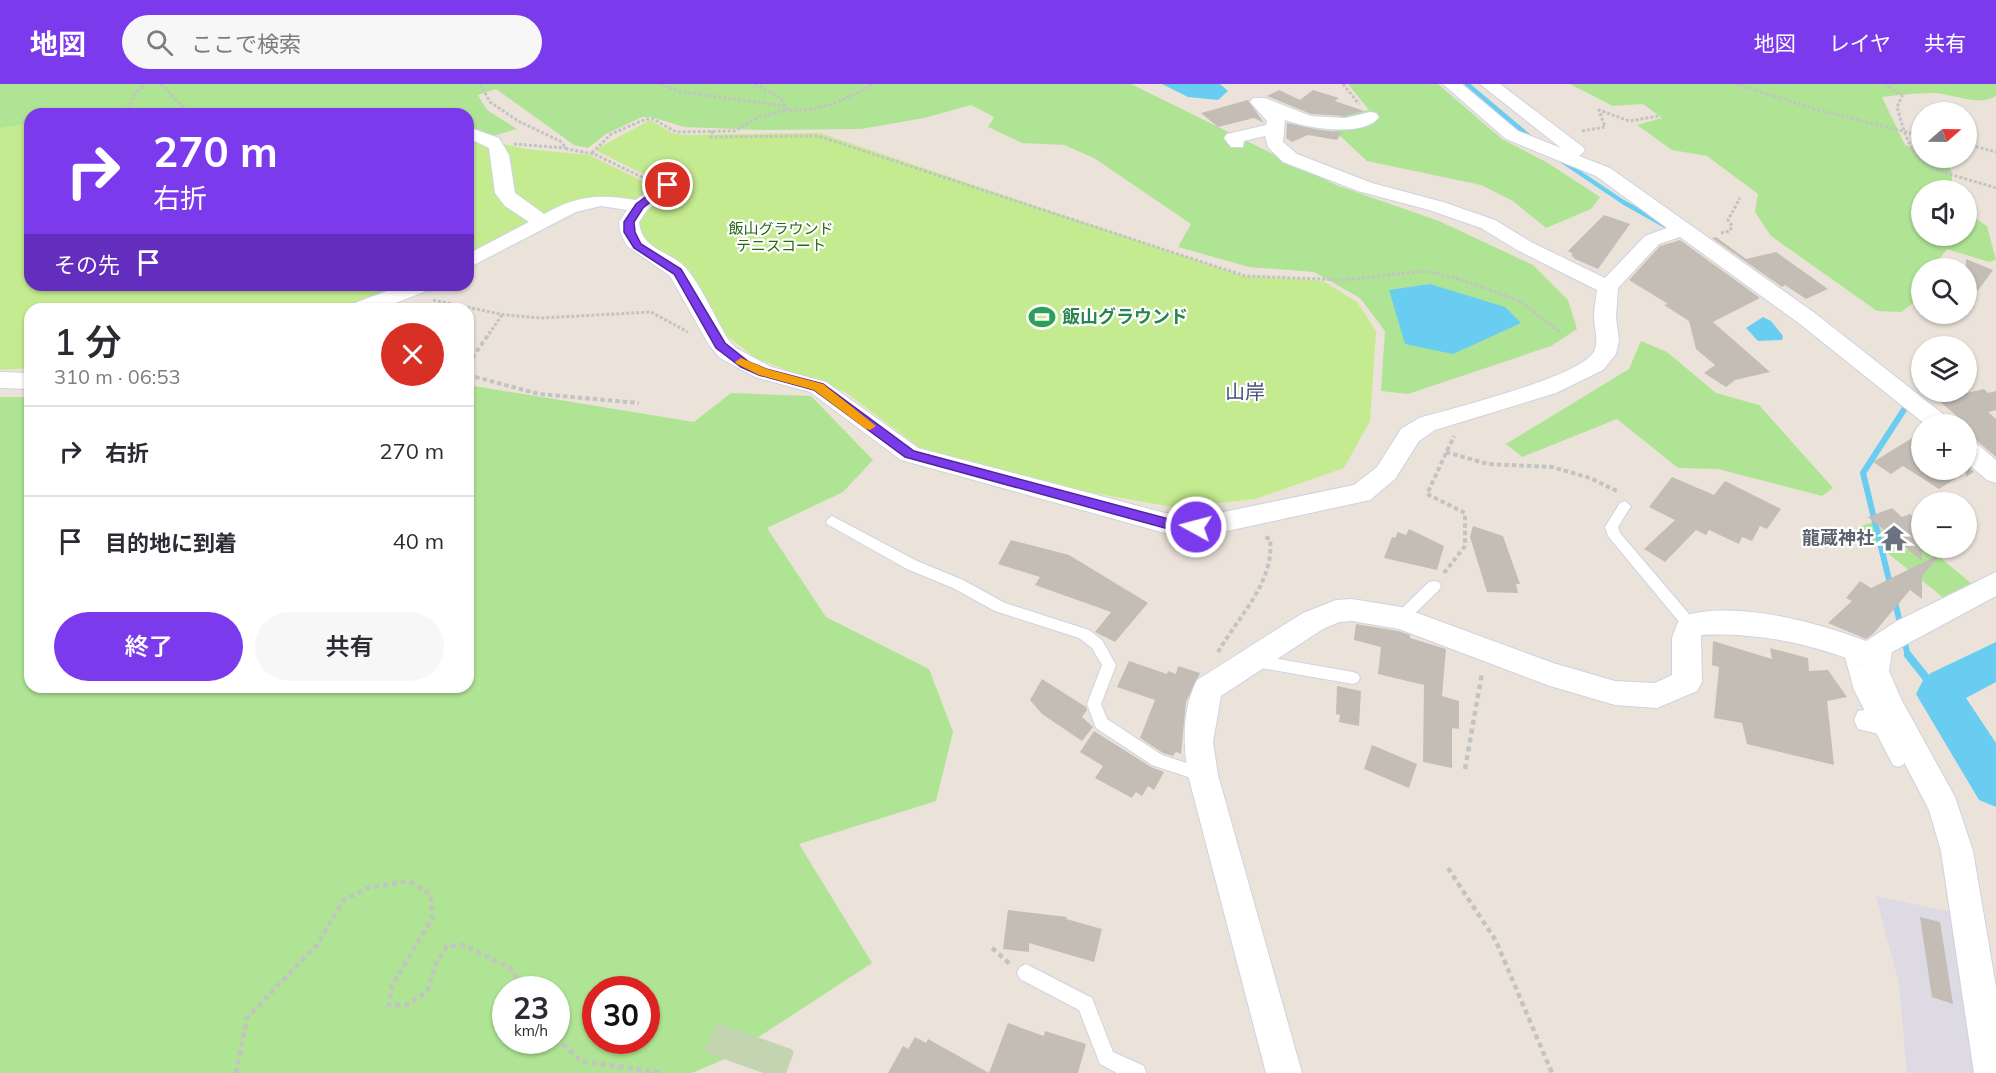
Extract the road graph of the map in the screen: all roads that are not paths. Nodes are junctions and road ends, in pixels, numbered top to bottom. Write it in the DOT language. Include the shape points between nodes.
graph roads {
  1 [pos="1452,84"];
  2 [pos="1489,84"];
  3 [pos="1370,117"];
  4 [pos="474,134"];
  5 [pos="1274,134"];
  6 [pos="1237,143"];
  7 [pos="1603,172"];
  8 [pos="666,186"];
  9 [pos="640,206"];
  10 [pos="543,222"];
  11 [pos="1683,229"];
  12 [pos="474,259"];
  13 [pos="1608,286"];
  14 [pos="407,291"];
  15 [pos="376,303"];
  16 [pos="0,380"];
  17 [pos="24,381"];
  18 [pos="1927,414"];
  19 [pos="1977,458"];
  20 [pos="1996,474"];
  21 [pos="1625,506"];
  22 [pos="832,521"];
  23 [pos="1996,583"];
  24 [pos="1434,585"];
  25 [pos="1401,618"];
  26 [pos="1690,625"];
  27 [pos="1863,651"];
  28 [pos="1255,661"];
  29 [pos="1353,678"];
  30 [pos="1898,760"];
  31 [pos="1203,775"];
  32 [pos="1026,973"];
  33 [pos="1137,1073"];
  34 [pos="1284,1073"];
  35 [pos="1992,1073"];
  1 -- 7 [label="street" via="1512,135"];
  2 -- 7 [label="street"];
  3 -- 5 [label="street" via="1352,123 1310,122 1259,102 1276,120"];
  4 -- 10 [label="street" via="493,142 500,151 505,192"];
  5 -- 6 [label="street" via="1263,130 1233,138"];
  5 -- 13 [label="street" via="1274,143 1290,158 1365,187 1488,224 1524,246"];
  7 -- 11 [label="street"];
  8 -- 9 [label="street"];
  9 -- 10 [label="street" via="592,201"];
  9 -- 13 [label="street" via="628,226 633,240 678,272 724,350 745,364 818,387 910,454 1165,523 1196,527 1361,493 1386,473 1410,435 1427,424 1548,388 1595,365 1605,354 1608,340"];
  10 -- 12 [label="street"];
  11 -- 13 [label="street" via="1652,240"];
  11 -- 18 [label="street" via="1808,319"];
  14 -- 15 [label="street"];
  16 -- 17 [label="street"];
  19 -- 20 [label="street"];
  21 -- 26 [label="lane" via="1611,527 1615,536"];
  22 -- 31 [label="lane" via="1000,607 1084,634 1097,644 1109,665 1094,704 1101,723 1157,760"];
  23 -- 27 [label="street"];
  24 -- 25 [label="lane"];
  25 -- 26 [label="street" via="1582,685 1657,696 1687,682 1686,638"];
  25 -- 28 [label="street" via="1336,611 1313,621"];
  26 -- 27 [label="street" via="1719,621 1752,623 1838,640"];
  27 -- 30 [label="lane" via="1851,663 1874,721"];
  27 -- 35 [label="street" via="1944,807 1957,851"];
  28 -- 29 [label="lane"];
  28 -- 31 [label="street" via="1207,689 1198,742"];
  31 -- 34 [label="street"];
  32 -- 33 [label="lane" via="1086,1004 1106,1058"];
}
